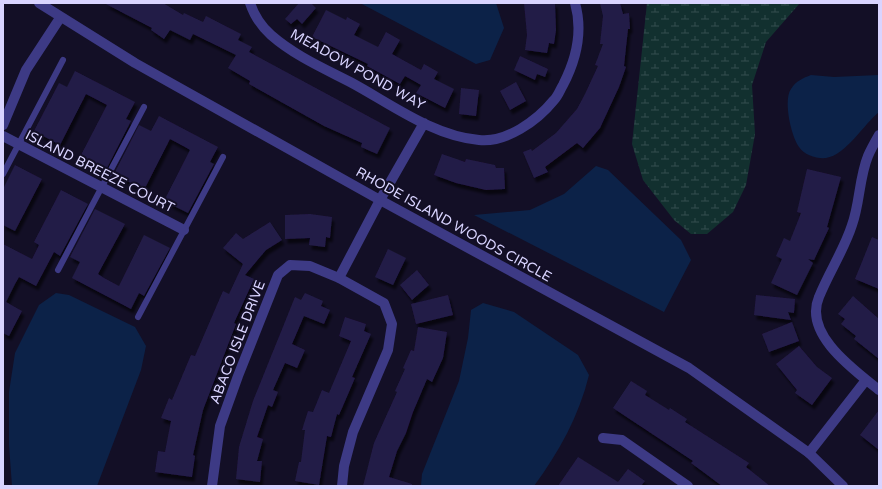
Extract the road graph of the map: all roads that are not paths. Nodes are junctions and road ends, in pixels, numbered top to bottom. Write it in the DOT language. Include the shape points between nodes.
graph roads {
  1 [pos="39,3"];
  2 [pos="250,3"];
  3 [pos="575,3"];
  4 [pos="60,18"];
  5 [pos="63,60"];
  6 [pos="144,107"];
  7 [pos="424,123"];
  8 [pos="3,125"];
  9 [pos="879,135"];
  10 [pos="3,136"];
  11 [pos="18,144"];
  12 [pos="223,157"];
  13 [pos="3,174"];
  14 [pos="102,187"];
  15 [pos="380,200"];
  16 [pos="184,230"];
  17 [pos="58,270"];
  18 [pos="339,278"];
  19 [pos="138,317"];
  20 [pos="866,380"];
  21 [pos="879,390"];
  22 [pos="603,438"];
  23 [pos="809,453"];
  24 [pos="212,486"];
  25 [pos="342,486"];
  26 [pos="688,486"];
  27 [pos="843,486"];
  1 -- 4 [label="street, RHODE ISLAND WOODS CIRCLE"];
  2 -- 7 [label="street, MEADOW POND WAY" via="254,14 270,34 293,52"];
  3 -- 7 [label="street, MEADOW POND WAY" via="579,39 570,72 555,100 530,123 504,136 480,140 454,135"];
  4 -- 8 [label="street" via="26,70"];
  4 -- 15 [label="street, RHODE ISLAND WOODS CIRCLE" via="134,63"];
  5 -- 11 [label="lane"];
  6 -- 14 [label="lane"];
  7 -- 15 [label="street, MEADOW POND WAY"];
  9 -- 20 [label="street" via="868,157 853,224 839,259 818,298 816,316 828,345"];
  10 -- 11 [label="street, ISLAND BREEZE COURT"];
  11 -- 13 [label="lane"];
  11 -- 14 [label="street, ISLAND BREEZE COURT"];
  12 -- 16 [label="lane"];
  14 -- 16 [label="street, ISLAND BREEZE COURT"];
  14 -- 17 [label="lane"];
  15 -- 18 [label="street"];
  15 -- 23 [label="street, RHODE ISLAND WOODS CIRCLE" via="690,368"];
  16 -- 19 [label="lane"];
  18 -- 24 [label="street, ABACO ISLE DRIVE" via="310,266 290,265 278,275 220,426"];
  18 -- 25 [label="street, ABACO ISLE DRIVE" via="384,303 392,324 388,350 353,432 344,466"];
  20 -- 21 [label="street"];
  20 -- 23 [label="street"];
  22 -- 26 [label="street" via="622,440"];
  23 -- 27 [label="street, RHODE ISLAND WOODS CIRCLE"];
}
